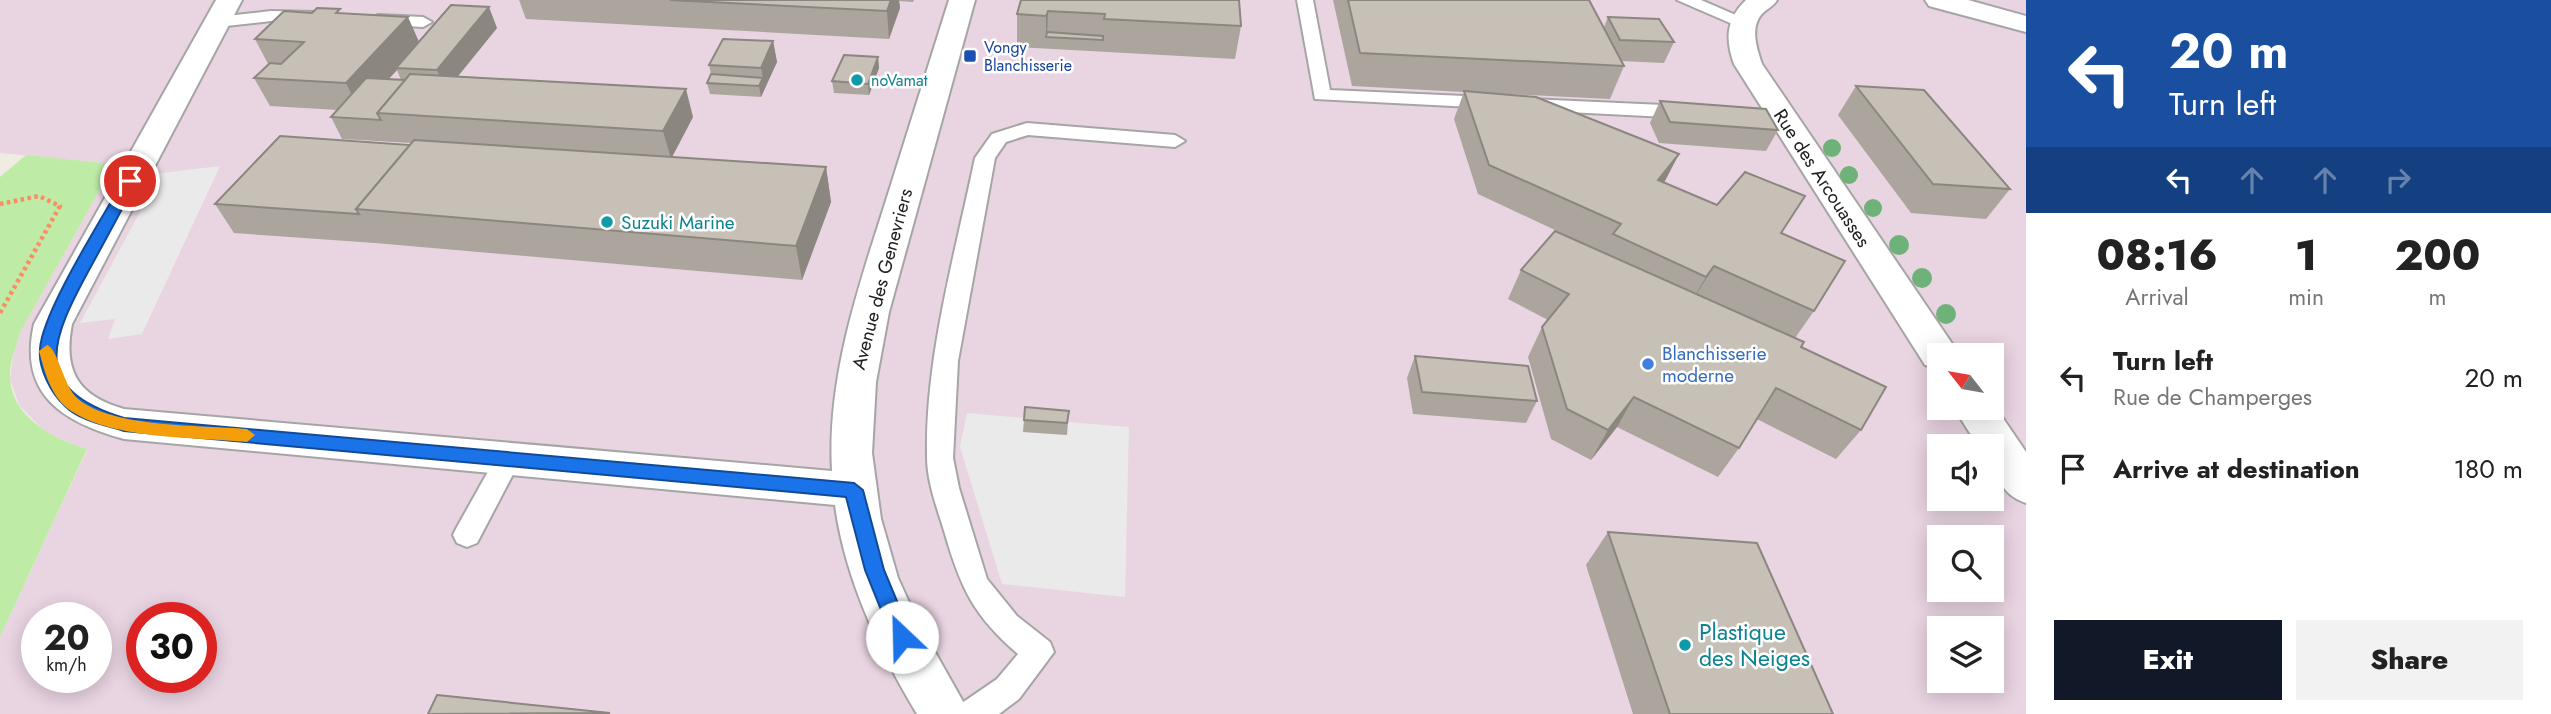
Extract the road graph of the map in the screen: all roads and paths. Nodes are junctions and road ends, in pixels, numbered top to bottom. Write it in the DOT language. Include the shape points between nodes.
graph roads {
  1 [pos="962,0"];
  2 [pos="1305,0"];
  3 [pos="1685,0"];
  4 [pos="1938,0"];
  5 [pos="223,11"];
  6 [pos="1754,11"];
  7 [pos="326,17"];
  8 [pos="354,19"];
  9 [pos="423,22"];
  10 [pos="2026,24"];
  11 [pos="1712,113"];
  12 [pos="1175,141"];
  13 [pos="0,204"];
  14 [pos="7,300"];
  15 [pos="0,307"];
  16 [pos="0,313"];
  17 [pos="1930,343"];
  18 [pos="2004,445"];
  19 [pos="508,459"];
  20 [pos="2026,486"];
  21 [pos="854,490"];
  22 [pos="467,535"];
  23 [pos="951,714"];
  1 -- 21 [label="street, Avenue des Genevriers" via="863,341 852,414"];
  2 -- 11 [label="lane" via="1322,95"];
  3 -- 6 [label="lane"];
  4 -- 10 [label="street"];
  5 -- 7 [label="lane"];
  5 -- 19 [label="street" via="60,310 47,352 55,380 72,402 89,414 124,424"];
  6 -- 17 [label="street, Rue des Arcouasses" via="1739,34 1767,116"];
  8 -- 9 [label="lane"];
  12 -- 23 [label="lane" via="1027,130 999,138 989,147 946,361 940,458 974,583 1006,625 1039,652 1007,689"];
  13 -- 14 [label="path" via="38,196 60,206"];
  14 -- 15 [label="path"];
  14 -- 16 [label="path"];
  18 -- 20 [label="street"];
  19 -- 21 [label="street"];
  19 -- 22 [label="lane"];
  21 -- 23 [label="street, Avenue des Genevriers" via="874,570 893,619"];
}
